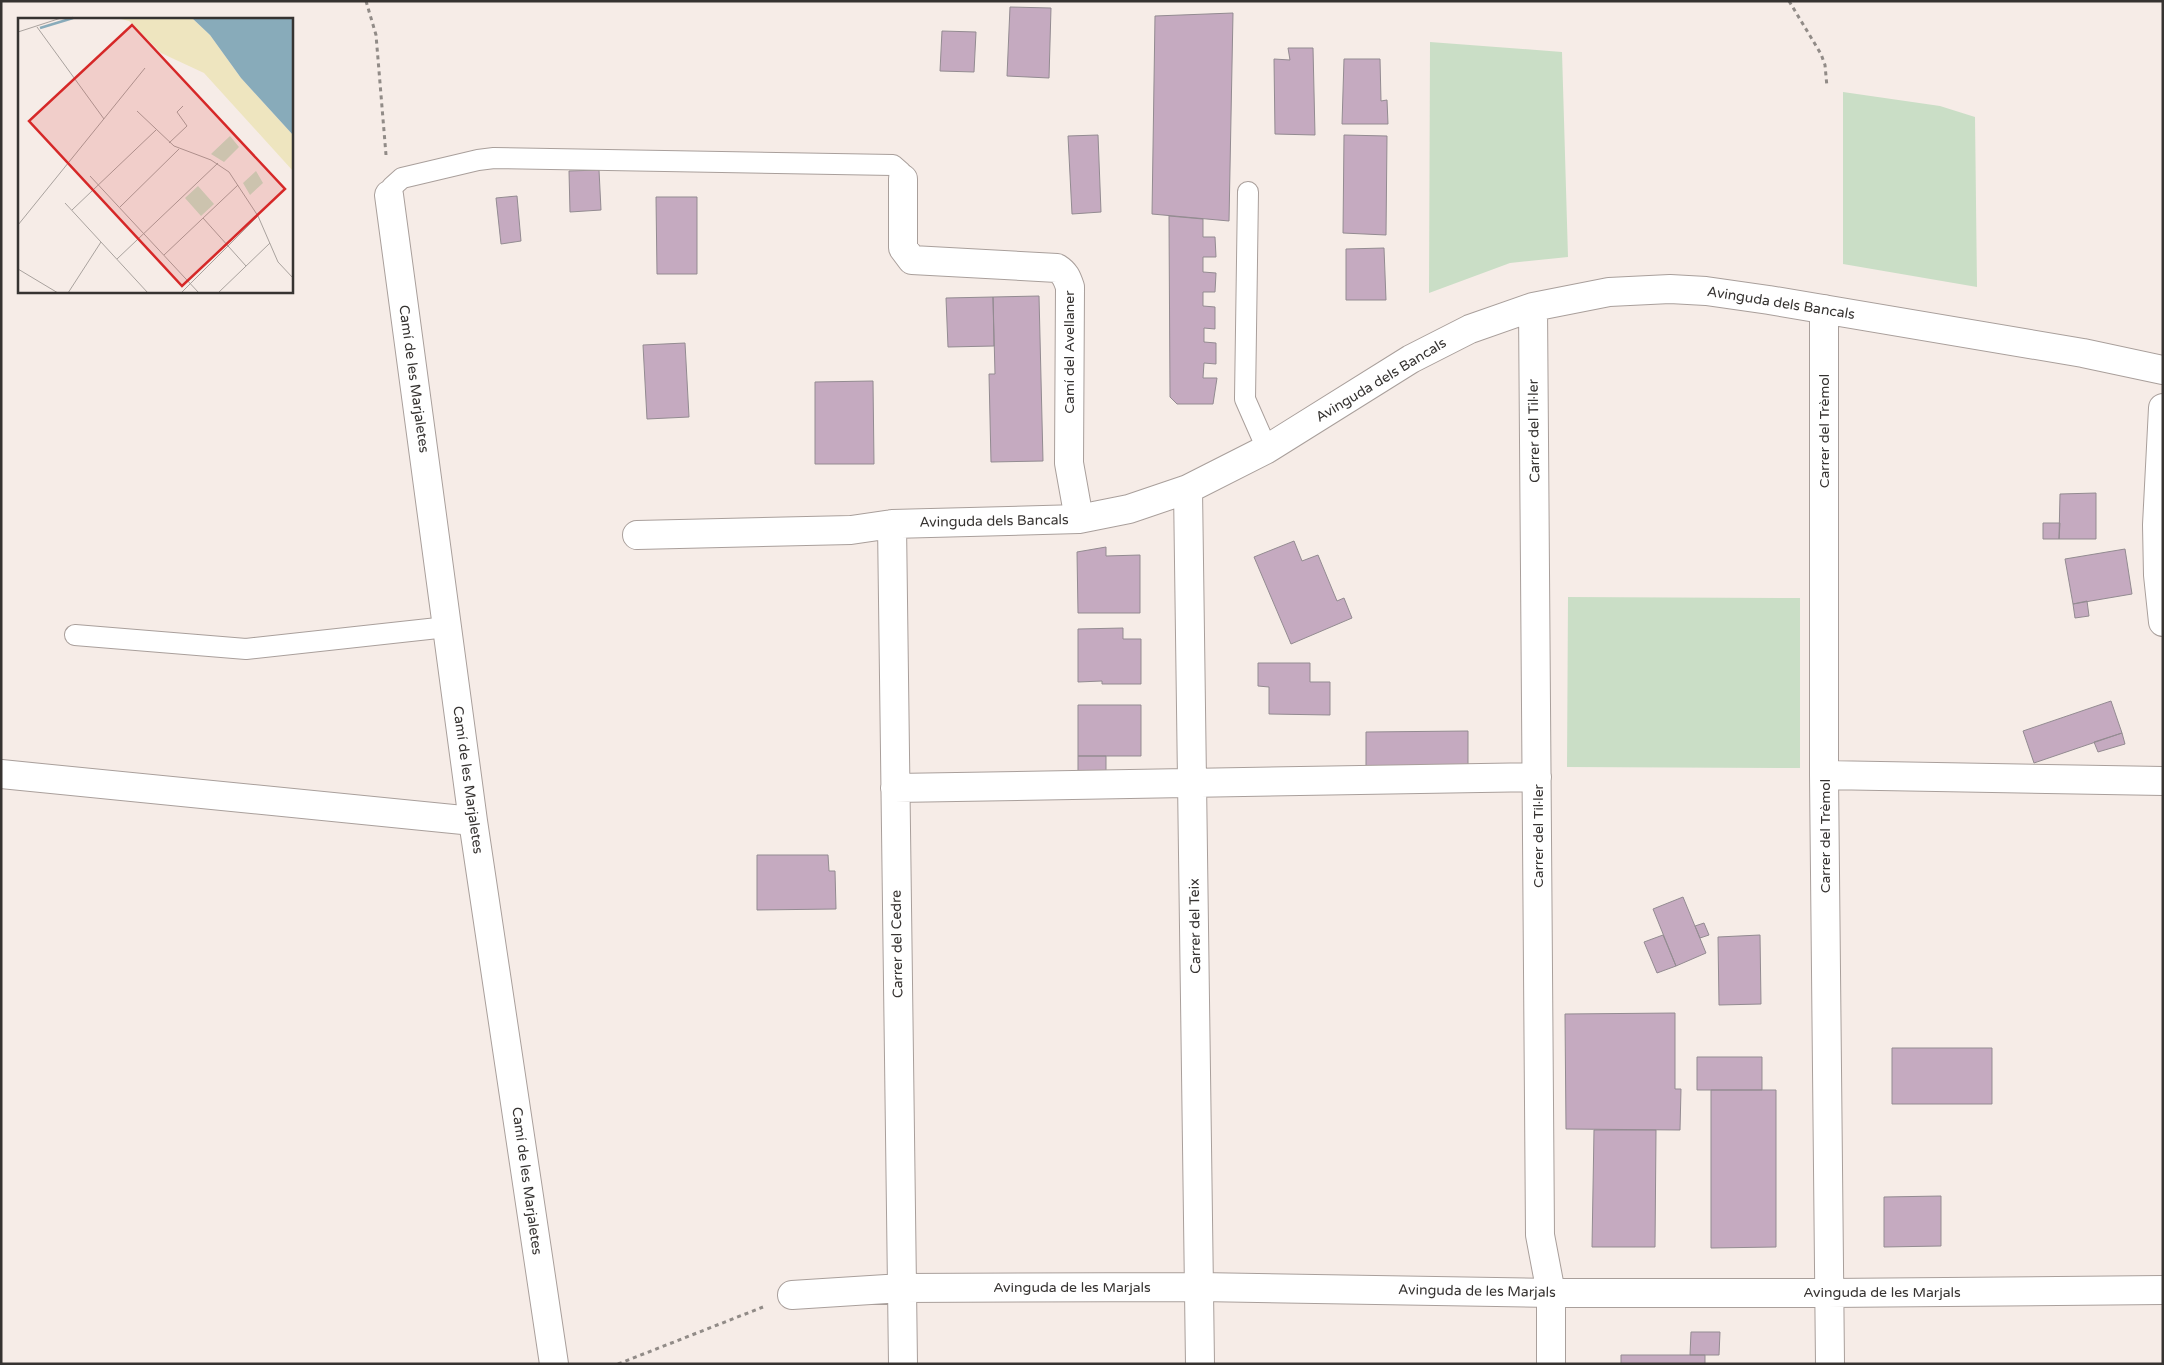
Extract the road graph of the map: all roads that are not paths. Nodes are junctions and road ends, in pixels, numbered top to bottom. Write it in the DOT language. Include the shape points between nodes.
graph roads {
  1 [pos="903,179"];
  2 [pos="1248,192"];
  3 [pos="389,195"];
  4 [pos="1533,307"];
  5 [pos="1824,309"];
  6 [pos="2163,370"];
  7 [pos="2163,408"];
  8 [pos="1267,449"];
  9 [pos="1188,489"];
  10 [pos="1079,520"];
  11 [pos="892,524"];
  12 [pos="637,534"];
  13 [pos="2163,622"];
  14 [pos="447,627"];
  15 [pos="75,635"];
  16 [pos="1,774"];
  17 [pos="1824,775"];
  18 [pos="1537,777"];
  19 [pos="2163,782"];
  20 [pos="1193,783"];
  21 [pos="895,788"];
  22 [pos="473,821"];
  23 [pos="1200,1287"];
  24 [pos="902,1288"];
  25 [pos="2163,1290"];
  26 [pos="1552,1292"];
  27 [pos="1829,1293"];
  28 [pos="792,1295"];
  29 [pos="554,1364"];
  30 [pos="903,1364"];
  31 [pos="1200,1364"];
  32 [pos="1551,1364"];
  33 [pos="1830,1364"];
  1 -- 3 [label="lane" via="893,165 494,158 402,178 392,186"];
  1 -- 10 [label="street, Camí del Avellaner" via="903,248 912,260 1057,268 1064,272 1070,287 1069,463"];
  2 -- 8 [label="lane" via="1245,399"];
  3 -- 14 [label="street, Camí de les Marjaletes"];
  4 -- 5 [label="street, Avinguda dels Bancals" via="1609,292 1670,290 1715,292"];
  4 -- 8 [label="street, Avinguda dels Bancals" via="1493,320 1432,347"];
  4 -- 18 [label="street, Carrer del Til·ler"];
  5 -- 6 [label="street, Avinguda dels Bancals" via="2083,353"];
  5 -- 17 [label="street, Carrer del Trèmol"];
  7 -- 13 [label="street" via="2157,525"];
  8 -- 9 [label="street, Avinguda dels Bancals"];
  9 -- 10 [label="street, Avinguda dels Bancals"];
  9 -- 20 [label="street, Carrer del Teix"];
  10 -- 11 [label="street, Avinguda dels Bancals"];
  11 -- 12 [label="street, Avinguda dels Bancals" via="851,530"];
  11 -- 21 [label="street, Carrer del Cedre"];
  14 -- 15 [label="lane" via="246,649"];
  14 -- 22 [label="street, Camí de les Marjaletes"];
  16 -- 22 [label="street"];
  17 -- 19 [label="street"];
  17 -- 27 [label="street, Carrer del Trèmol"];
  18 -- 20 [label="street"];
  18 -- 26 [label="street, Carrer del Til·ler" via="1540,1235"];
  20 -- 21 [label="street"];
  20 -- 23 [label="street, Carrer del Teix"];
  21 -- 24 [label="street, Carrer del Cedre"];
  22 -- 29 [label="street, Camí de les Marjaletes"];
  23 -- 24 [label="street, Avinguda de les Marjals"];
  23 -- 26 [label="street, Avinguda de les Marjals"];
  23 -- 31 [label="street, Carrer del Teix"];
  24 -- 28 [label="street, Avinguda de les Marjals"];
  24 -- 30 [label="street, Carrer del Cedre"];
  25 -- 27 [label="street, Avinguda de les Marjals"];
  26 -- 27 [label="street, Avinguda de les Marjals"];
  26 -- 32 [label="street, Carrer del Til·ler"];
  27 -- 33 [label="street, Carrer del Trèmol"];
}
